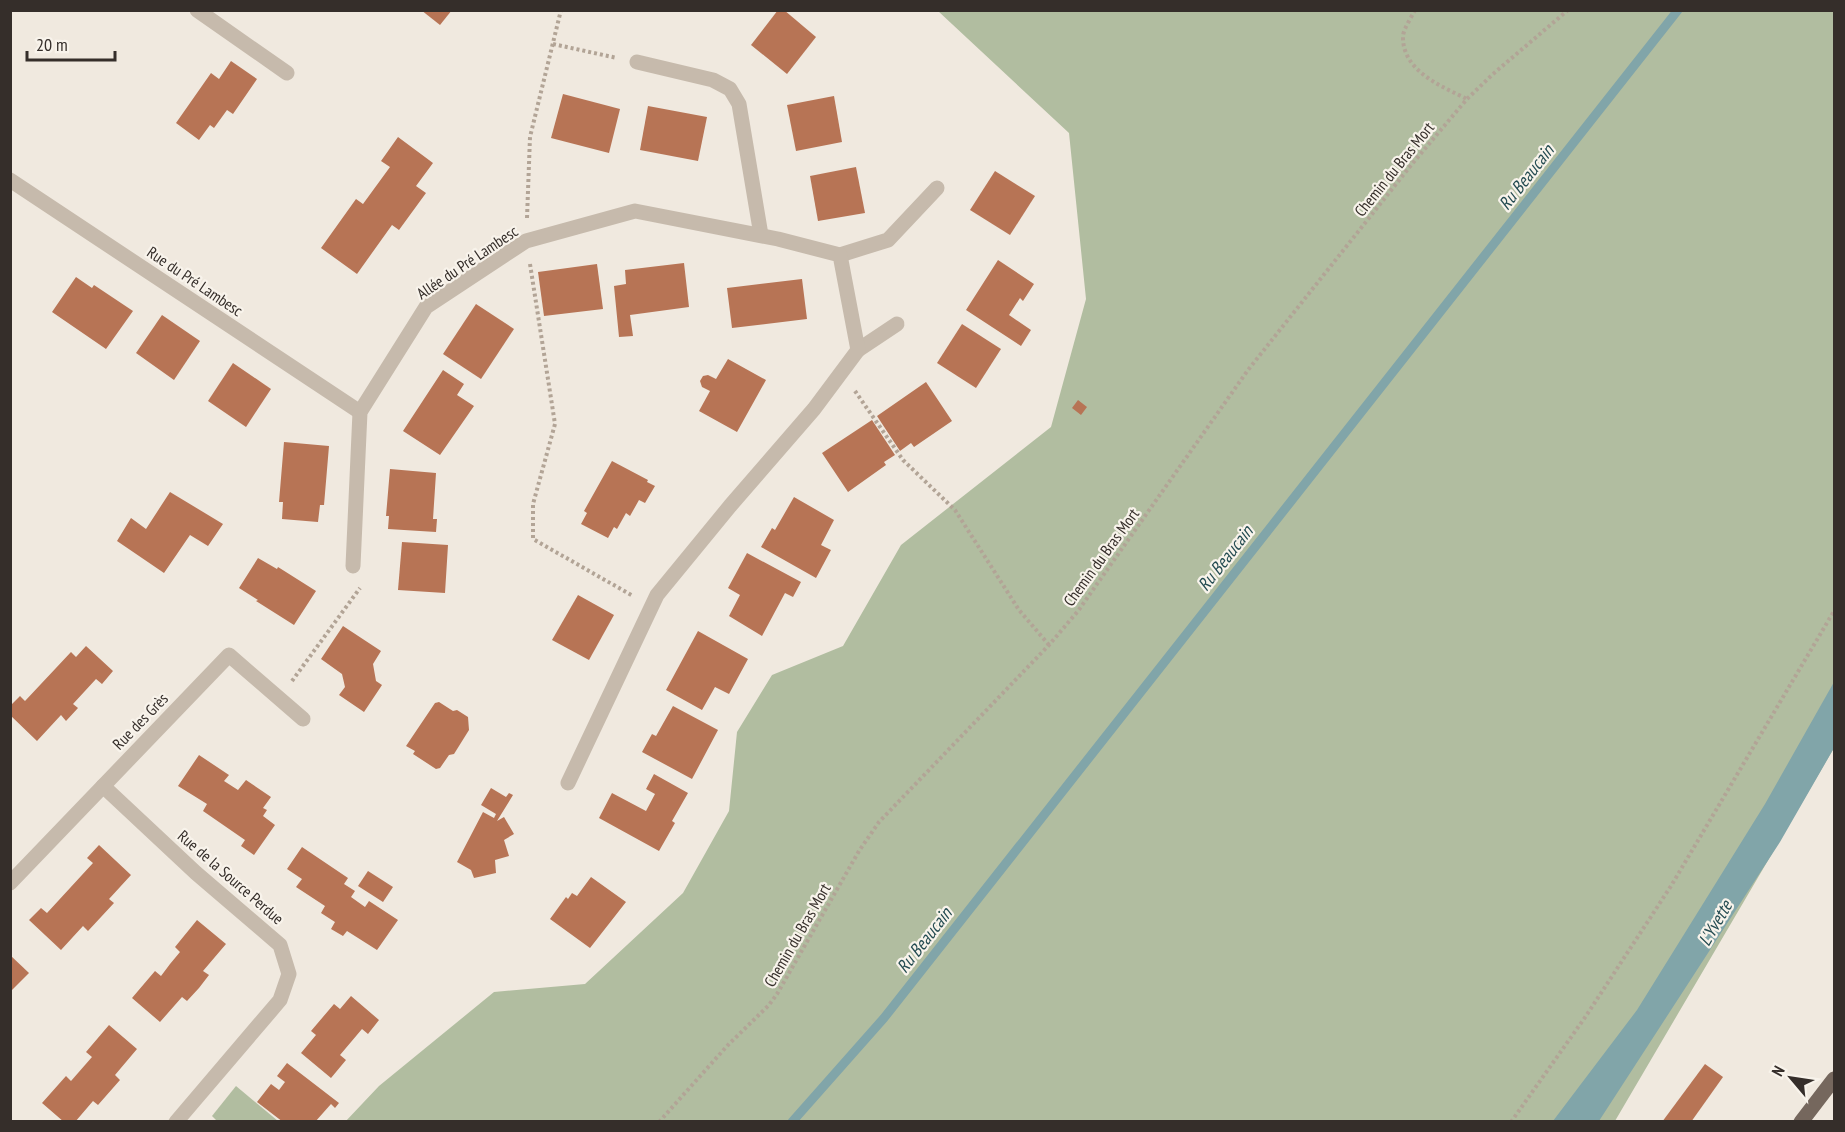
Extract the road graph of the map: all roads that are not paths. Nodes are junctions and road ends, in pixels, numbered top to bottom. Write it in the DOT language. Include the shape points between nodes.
graph roads {
  1 [pos="197,10"];
  2 [pos="637,63"];
  3 [pos="287,73"];
  4 [pos="10,180"];
  5 [pos="937,188"];
  6 [pos="761,235"];
  7 [pos="840,255"];
  8 [pos="897,324"];
  9 [pos="858,350"];
  10 [pos="360,412"];
  11 [pos="353,566"];
  12 [pos="303,719"];
  13 [pos="568,783"];
  14 [pos="103,786"];
  15 [pos="10,883"];
  16 [pos="1834,1078"];
  17 [pos="176,1122"];
  18 [pos="1801,1122"];
  1 -- 3 [label="street"];
  2 -- 6 [label="street" via="713,80 730,89 739,104"];
  4 -- 10 [label="street, Rue du Pré Lambesc"];
  5 -- 7 [label="street" via="888,240"];
  6 -- 7 [label="street, Allée du Pré Lambesc"];
  6 -- 10 [label="street, Allée du Pré Lambesc" via="634,211 526,242 426,307"];
  7 -- 9 [label="street"];
  8 -- 9 [label="street"];
  9 -- 13 [label="street" via="814,410 657,595"];
  10 -- 11 [label="street, Allée du Pré Lambesc"];
  12 -- 14 [label="street, Rue des Grès" via="229,655"];
  14 -- 15 [label="street, Rue des Grès"];
  14 -- 17 [label="street, Rue de la Source Perdue" via="280,945 289,974 280,1000"];
  16 -- 18 [label="main road"];
}
